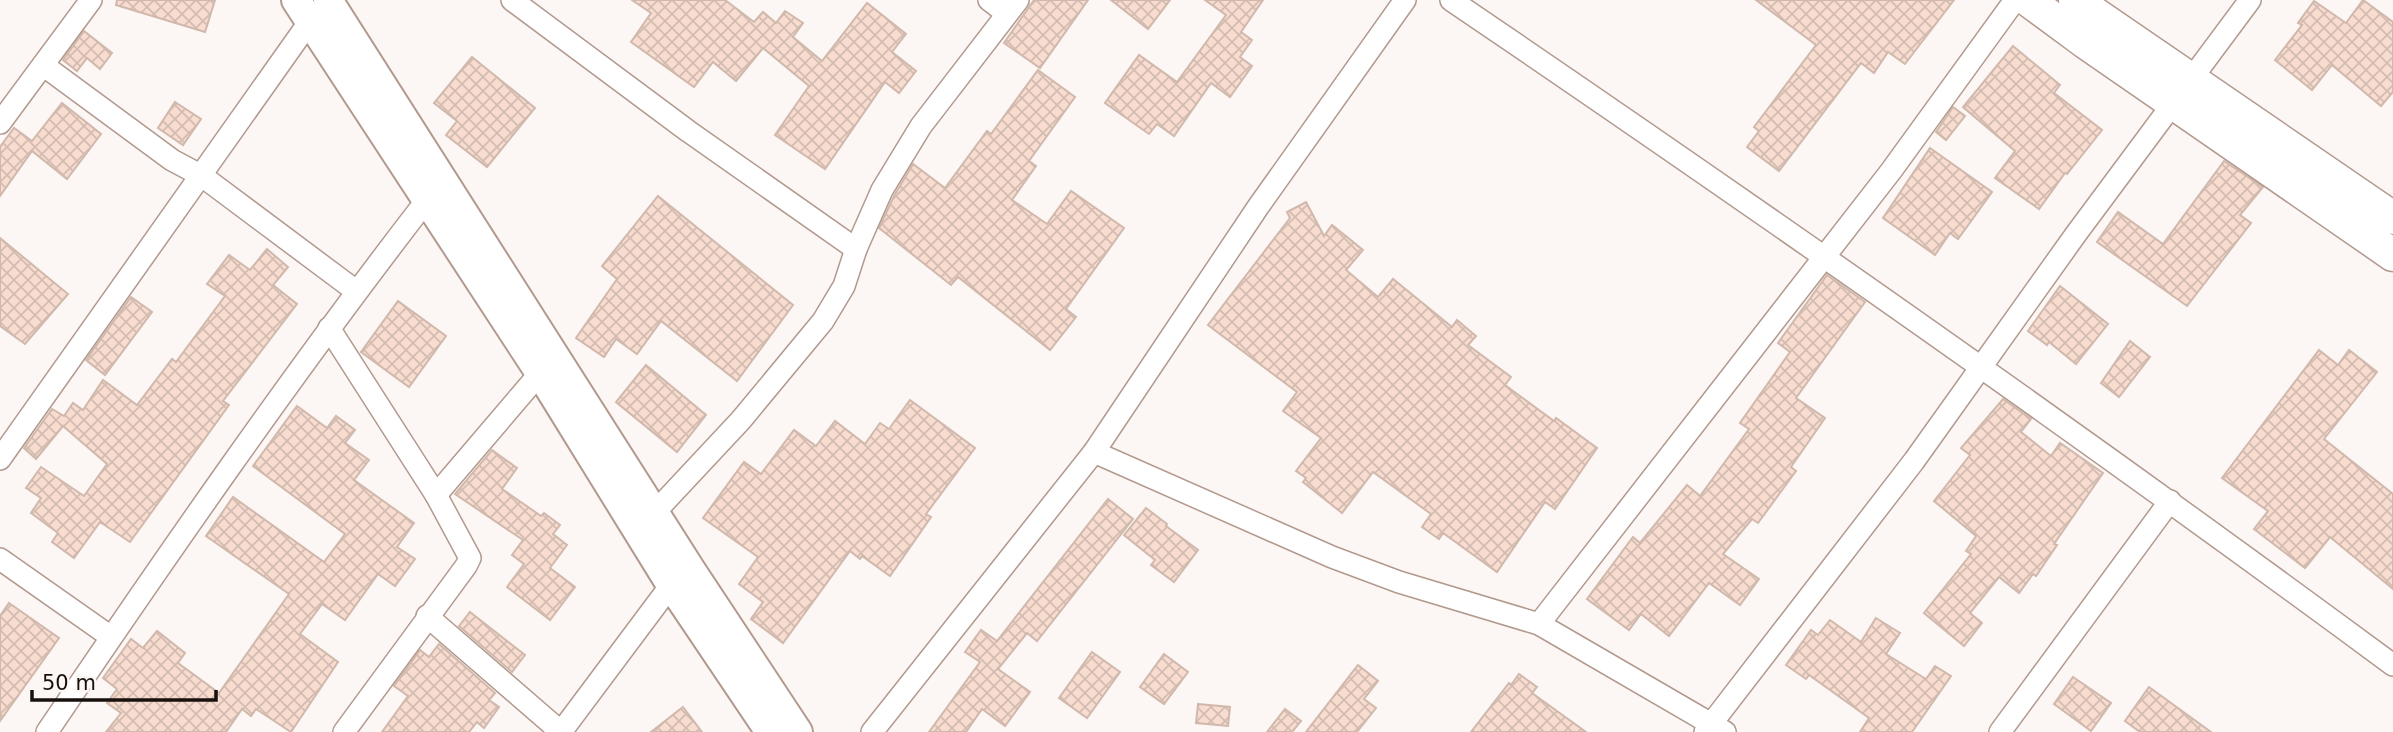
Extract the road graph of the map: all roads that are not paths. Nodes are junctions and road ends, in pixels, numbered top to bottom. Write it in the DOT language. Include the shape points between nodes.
graph roads {
  1 [pos="91,0"];
  2 [pos="328,0"];
  3 [pos="512,0"];
  4 [pos="989,0"];
  5 [pos="1405,0"];
  6 [pos="1451,0"];
  7 [pos="2015,0"];
  8 [pos="2028,0"];
  9 [pos="2075,0"];
  10 [pos="2250,0"];
  11 [pos="1012,7"];
  12 [pos="303,11"];
  13 [pos="43,65"];
  14 [pos="2182,92"];
  15 [pos="0,123"];
  16 [pos="202,176"];
  17 [pos="426,201"];
  18 [pos="2393,218"];
  19 [pos="856,249"];
  20 [pos="2393,255"];
  21 [pos="1823,258"];
  22 [pos="356,291"];
  23 [pos="329,328"];
  24 [pos="1982,368"];
  25 [pos="540,373"];
  26 [pos="1094,452"];
  27 [pos="0,459"];
  28 [pos="436,495"];
  29 [pos="2170,501"];
  30 [pos="655,512"];
  31 [pos="0,559"];
  32 [pos="681,578"];
  33 [pos="428,617"];
  34 [pos="1539,624"];
  35 [pos="111,637"];
  36 [pos="2393,665"];
  37 [pos="1714,729"];
  38 [pos="47,732"];
  39 [pos="344,732"];
  40 [pos="561,732"];
  41 [pos="770,732"];
  42 [pos="798,732"];
  43 [pos="872,732"];
  44 [pos="2000,732"];
  1 -- 13 [label="street"];
  2 -- 30 [label="street"];
  3 -- 19 [label="street"];
  4 -- 11 [label="street"];
  5 -- 26 [label="street" via="1258,207"];
  6 -- 21 [label="street"];
  7 -- 21 [label="street"];
  8 -- 14 [label="main road"];
  9 -- 14 [label="main road"];
  10 -- 14 [label="street"];
  11 -- 19 [label="street" via="921,125 882,190"];
  12 -- 16 [label="street"];
  12 -- 17 [label="street"];
  13 -- 15 [label="street"];
  13 -- 16 [label="street" via="172,160"];
  14 -- 18 [label="main road"];
  14 -- 20 [label="main road"];
  14 -- 24 [label="street"];
  16 -- 22 [label="street"];
  16 -- 27 [label="street"];
  17 -- 22 [label="street"];
  17 -- 25 [label="street"];
  19 -- 30 [label="street" via="844,286 823,321 741,420"];
  21 -- 24 [label="street"];
  21 -- 34 [label="street"];
  22 -- 23 [label="street"];
  23 -- 28 [label="street"];
  23 -- 35 [label="street"];
  24 -- 29 [label="street"];
  24 -- 37 [label="street"];
  25 -- 28 [label="street"];
  25 -- 32 [label="street"];
  26 -- 34 [label="street" via="1332,557"];
  26 -- 43 [label="street"];
  28 -- 33 [label="street" via="470,558"];
  29 -- 36 [label="street"];
  29 -- 44 [label="street"];
  30 -- 32 [label="street"];
  31 -- 35 [label="street"];
  32 -- 40 [label="street"];
  32 -- 41 [label="street"];
  32 -- 42 [label="street"];
  33 -- 39 [label="street"];
  33 -- 40 [label="street"];
  34 -- 37 [label="street"];
  35 -- 38 [label="street"];
}
